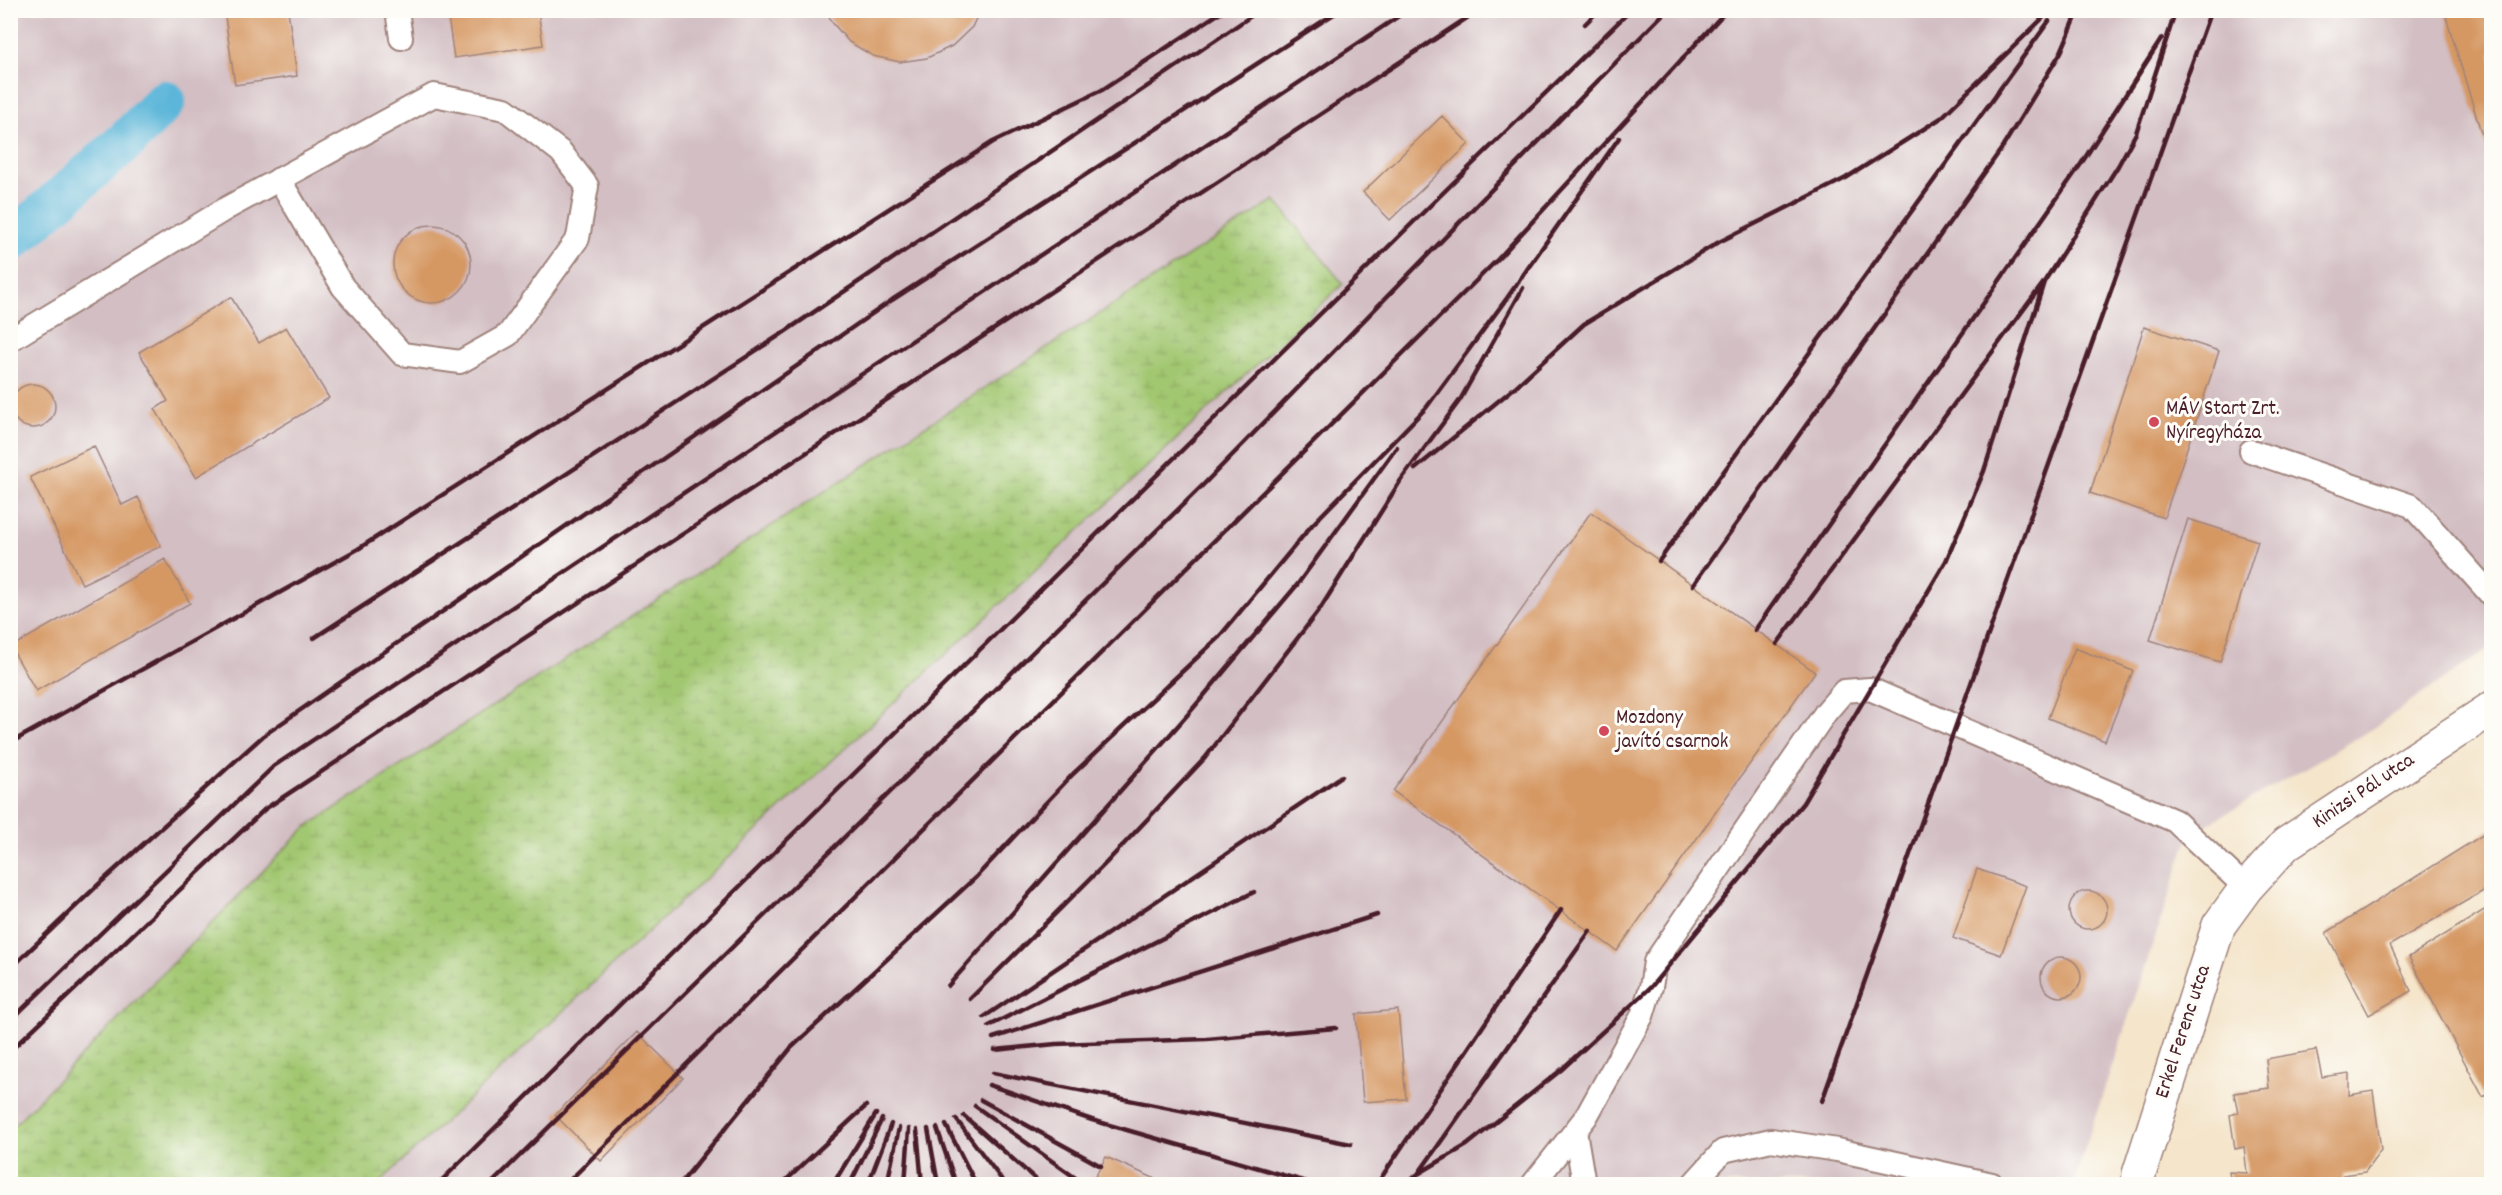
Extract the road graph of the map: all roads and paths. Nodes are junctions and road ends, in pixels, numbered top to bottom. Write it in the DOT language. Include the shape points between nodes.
graph roads {
  1 [pos="397,10"];
  2 [pos="401,38"];
  3 [pos="279,179"];
  4 [pos="10,339"];
  5 [pos="2251,451"];
  6 [pos="2492,596"];
  7 [pos="2492,708"];
  8 [pos="2246,888"];
  9 [pos="1575,1131"];
  10 [pos="1931,1179"];
  11 [pos="1533,1185"];
  12 [pos="1584,1185"];
  13 [pos="1693,1185"];
  14 [pos="1992,1185"];
  15 [pos="2138,1185"];
  1 -- 2 [label="lane"];
  3 -- 3 [label="lane" via="434,95 505,110 561,152 587,186 578,238 529,306 507,335 460,362 402,354 343,287"];
  3 -- 4 [label="lane"];
  5 -- 6 [label="lane" via="2412,506"];
  7 -- 8 [label="street, Kinizsi Pál utca" via="2286,844"];
  8 -- 9 [label="lane" via="2175,821 1870,689 1844,691 1655,962 1642,1016"];
  8 -- 15 [label="street, Erkel Ferenc utca" via="2219,925"];
  9 -- 11 [label="lane"];
  9 -- 12 [label="lane"];
  10 -- 13 [label="lane" via="1837,1150 1771,1140 1723,1151"];
  10 -- 14 [label="lane"];
}
